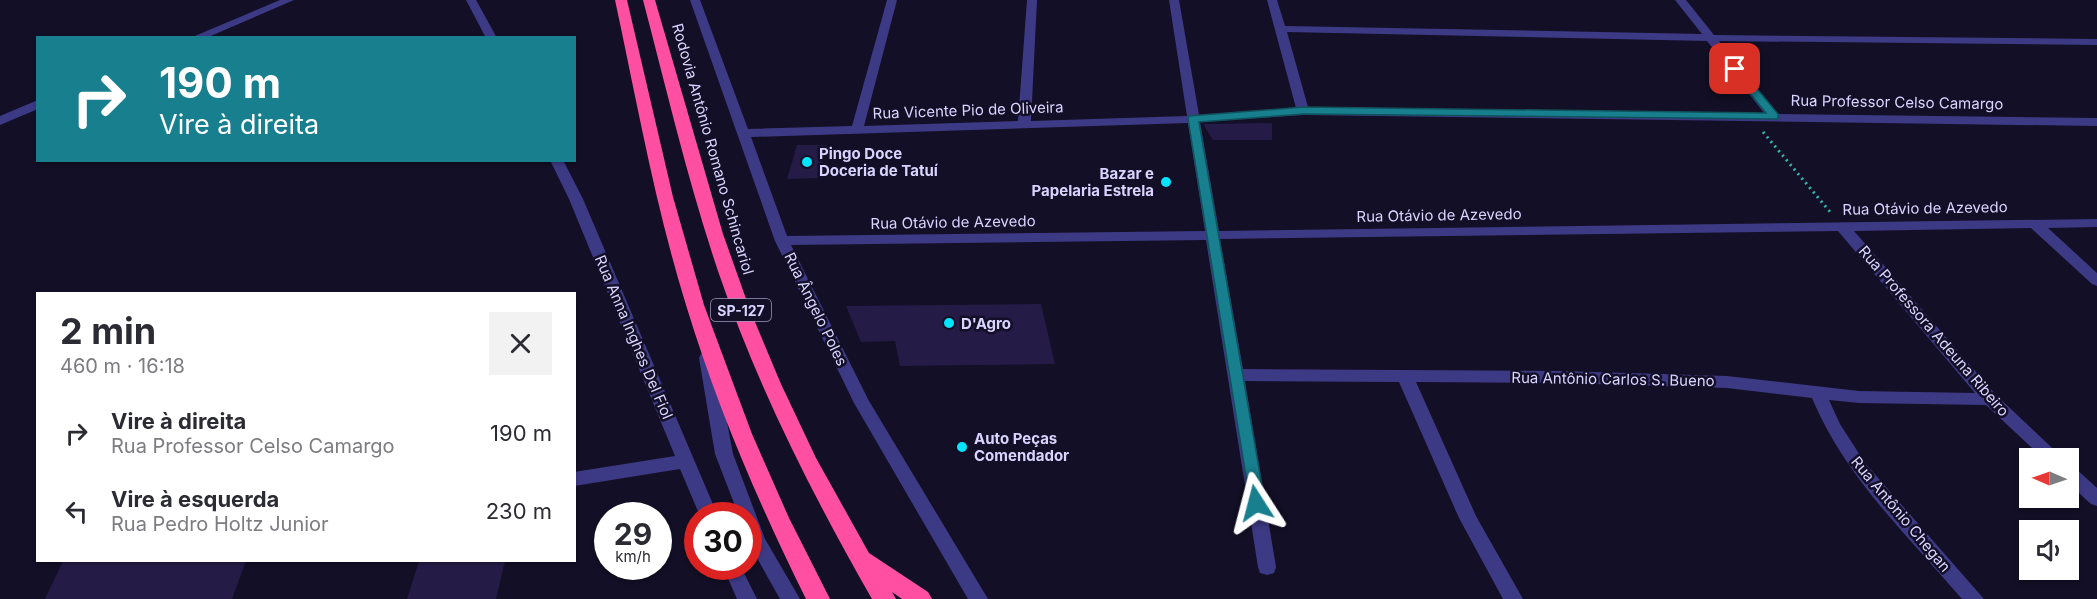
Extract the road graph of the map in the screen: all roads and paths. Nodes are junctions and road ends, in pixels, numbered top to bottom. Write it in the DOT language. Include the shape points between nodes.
graph roads {
  1 [pos="289,0"];
  2 [pos="471,0"];
  3 [pos="621,0"];
  4 [pos="649,0"];
  5 [pos="695,0"];
  6 [pos="892,0"];
  7 [pos="1032,0"];
  8 [pos="1174,0"];
  9 [pos="1272,0"];
  10 [pos="1680,0"];
  11 [pos="1280,29"];
  12 [pos="200,36"];
  13 [pos="491,36"];
  14 [pos="1708,38"];
  15 [pos="2097,42"];
  16 [pos="36,105"];
  17 [pos="1304,111"];
  18 [pos="1750,117"];
  19 [pos="1774,117"];
  20 [pos="1193,119"];
  21 [pos="0,121"];
  22 [pos="2097,122"];
  23 [pos="1024,126"];
  24 [pos="857,130"];
  25 [pos="743,133"];
  26 [pos="557,162"];
  27 [pos="2097,223"];
  28 [pos="2035,224"];
  29 [pos="1841,225"];
  30 [pos="1212,236"];
  31 [pos="782,241"];
  32 [pos="2097,281"];
  33 [pos="700,322"];
  34 [pos="1235,375"];
  35 [pos="1405,376"];
  36 [pos="1818,392"];
  37 [pos="1990,399"];
  38 [pos="2043,448"];
  39 [pos="686,461"];
  40 [pos="576,479"];
  41 [pos="2079,482"];
  42 [pos="2097,499"];
  43 [pos="703,502"];
  44 [pos="742,502"];
  45 [pos="762,550"];
  46 [pos="858,555"];
  47 [pos="1267,567"];
  48 [pos="738,580"];
  49 [pos="747,599"];
  50 [pos="790,599"];
  51 [pos="818,599"];
  52 [pos="884,599"];
  53 [pos="920,599"];
  54 [pos="978,599"];
  55 [pos="1513,599"];
  56 [pos="1974,599"];
  1 -- 12 [label="street"];
  2 -- 13 [label="street"];
  3 -- 33 [label="highway, SP-127" via="668,210"];
  4 -- 46 [label="highway, Rodovia Antônio Romano Schincariol / SP-127" via="740,308 784,411"];
  5 -- 25 [label="street, Rua Ângelo Poles"];
  6 -- 24 [label="street"];
  7 -- 23 [label="street"];
  8 -- 20 [label="street"];
  9 -- 11 [label="street"];
  10 -- 14 [label="street"];
  11 -- 14 [label="street"];
  11 -- 17 [label="street"];
  14 -- 15 [label="street"];
  14 -- 19 [label="street"];
  16 -- 21 [label="street"];
  17 -- 18 [label="street, Rua Professor Celso Camargo"];
  17 -- 20 [label="street, Rua Professor Celso Camargo"];
  18 -- 19 [label="street, Rua Professor Celso Camargo"];
  18 -- 29 [label="path"];
  19 -- 22 [label="street, Rua Professor Celso Camargo"];
  20 -- 23 [label="street, Rua Vicente Pio de Oliveira"];
  20 -- 30 [label="street"];
  23 -- 24 [label="street, Rua Vicente Pio de Oliveira"];
  24 -- 25 [label="street, Rua Vicente Pio de Oliveira"];
  25 -- 31 [label="street, Rua Ângelo Poles"];
  26 -- 39 [label="street, Rua Anna Inghes Del Fiol"];
  27 -- 28 [label="street, Rua Otávio de Azevedo"];
  28 -- 29 [label="street, Rua Otávio de Azevedo"];
  28 -- 32 [label="street"];
  29 -- 30 [label="street, Rua Otávio de Azevedo"];
  29 -- 37 [label="street, Rua Professora Adeuna Ribeiro"];
  30 -- 31 [label="street, Rua Otávio de Azevedo"];
  30 -- 34 [label="street"];
  31 -- 54 [label="street, Rua Ângelo Poles" via="862,403"];
  33 -- 44 [label="street" via="724,454"];
  33 -- 51 [label="highway, SP-127" via="738,426"];
  34 -- 35 [label="street, Rua Antônio Carlos S. Bueno"];
  34 -- 47 [label="street"];
  35 -- 36 [label="street, Rua Antônio Carlos S. Bueno" via="1727,382"];
  35 -- 55 [label="street" via="1442,464"];
  36 -- 37 [label="street, Rua Antônio Carlos S. Bueno" via="1859,397"];
  36 -- 56 [label="street, Rua Antônio Chegan" via="1832,426 1859,468"];
  37 -- 38 [label="street, Rua Professora Adeuna Ribeiro"];
  39 -- 40 [label="street"];
  39 -- 43 [label="street, Rua Anna Inghes Del Fiol"];
  41 -- 42 [label="street"];
  45 -- 50 [label="street"];
  46 -- 52 [label="highway, Rodovia Antônio Romano Schincariol / SP-127"];
  46 -- 53 [label="highway"];
  48 -- 49 [label="street"];
}
